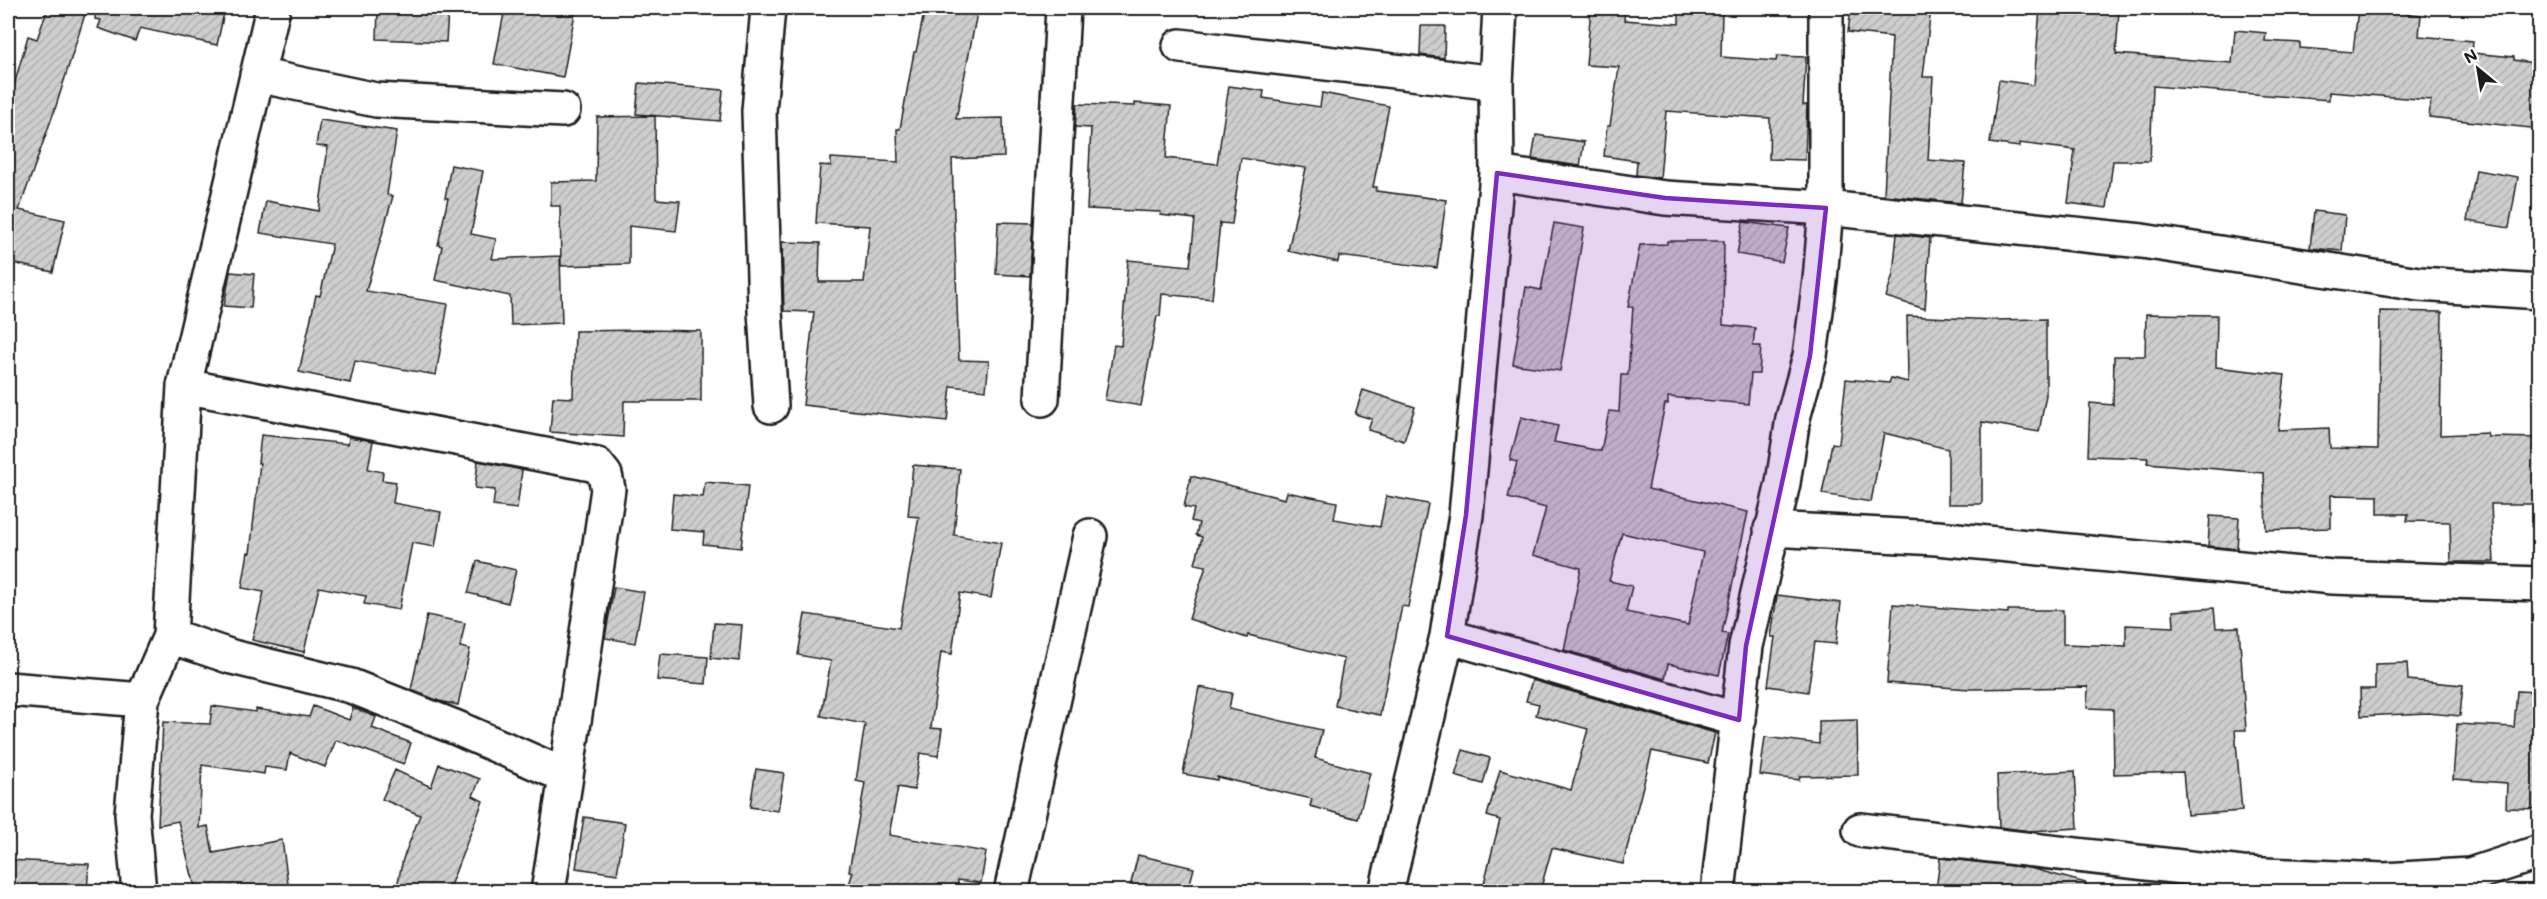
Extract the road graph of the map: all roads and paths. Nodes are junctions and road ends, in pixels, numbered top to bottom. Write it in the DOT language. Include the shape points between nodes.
graph roads {
  1 [pos="273,8"];
  2 [pos="768,8"];
  3 [pos="1063,8"];
  4 [pos="1500,8"];
  5 [pos="1826,8"];
  6 [pos="1180,46"];
  7 [pos="256,75"];
  8 [pos="1496,83"];
  9 [pos="563,110"];
  10 [pos="1497,173"];
  11 [pos="1826,208"];
  12 [pos="2540,292"];
  13 [pos="184,386"];
  14 [pos="1042,399"];
  15 [pos="771,406"];
  16 [pos="1771,529"];
  17 [pos="1090,536"];
  18 [pos="2540,584"];
  19 [pos="170,636"];
  20 [pos="1447,636"];
  21 [pos="8,689"];
  22 [pos="141,700"];
  23 [pos="1739,720"];
  24 [pos="566,776"];
  25 [pos="1860,831"];
  26 [pos="2540,852"];
  27 [pos="2242,883"];
  28 [pos="138,891"];
  29 [pos="548,891"];
  30 [pos="1011,891"];
  31 [pos="1386,891"];
  32 [pos="1718,891"];
  1 -- 7 [label="street"];
  2 -- 15 [label="street" via="759,111"];
  3 -- 14 [label="street"];
  4 -- 8 [label="street"];
  5 -- 11 [label="street"];
  6 -- 8 [label="street"];
  7 -- 9 [label="street" via="376,100"];
  7 -- 13 [label="street"];
  8 -- 10 [label="street"];
  10 -- 11 [label="street" via="1665,198"];
  10 -- 20 [label="street" via="1466,515"];
  11 -- 12 [label="street" via="2142,241 2419,284"];
  11 -- 16 [label="street" via="1810,356"];
  13 -- 19 [label="street"];
  13 -- 24 [label="street" via="597,465 605,475 608,489"];
  16 -- 18 [label="street" via="1937,538 2332,577"];
  16 -- 23 [label="street" via="1746,646"];
  17 -- 30 [label="street"];
  19 -- 22 [label="street"];
  19 -- 24 [label="street" via="232,657 351,686"];
  20 -- 23 [label="street"];
  20 -- 31 [label="street"];
  21 -- 22 [label="street"];
  22 -- 28 [label="street" via="132,814"];
  23 -- 32 [label="street"];
  24 -- 29 [label="street"];
  25 -- 27 [label="street"];
  26 -- 27 [label="street" via="2470,875"];
}
